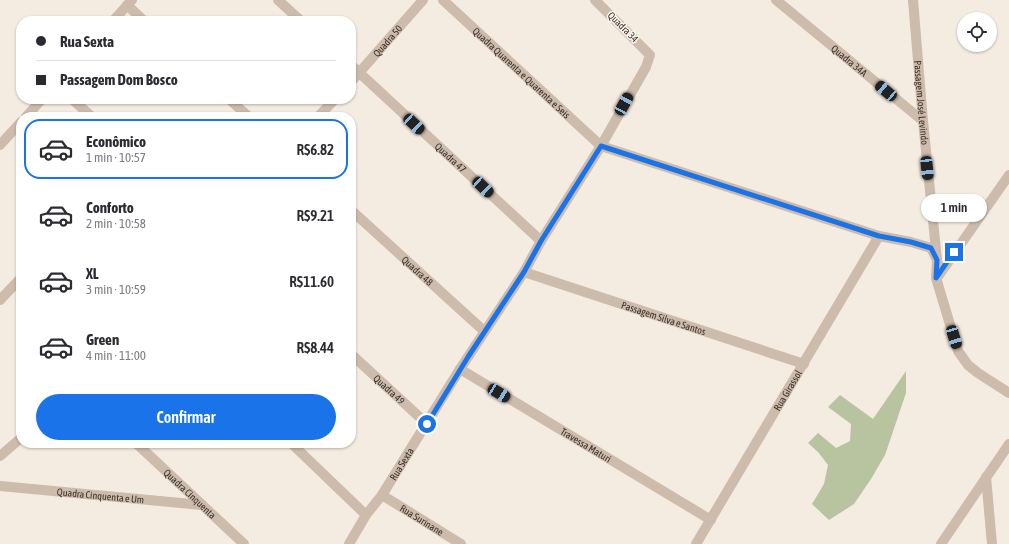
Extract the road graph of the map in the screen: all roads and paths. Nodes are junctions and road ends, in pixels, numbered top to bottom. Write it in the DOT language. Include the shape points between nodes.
graph roads {
  1 [pos="278,0"];
  2 [pos="424,0"];
  3 [pos="443,0"];
  4 [pos="595,0"];
  5 [pos="776,0"];
  6 [pos="912,0"];
  7 [pos="130,3"];
  8 [pos="118,16"];
  9 [pos="140,16"];
  10 [pos="296,16"];
  11 [pos="650,55"];
  12 [pos="356,69"];
  13 [pos="360,73"];
  14 [pos="356,77"];
  15 [pos="38,104"];
  16 [pos="78,104"];
  17 [pos="235,104"];
  18 [pos="330,104"];
  19 [pos="30,112"];
  20 [pos="86,112"];
  21 [pos="243,112"];
  22 [pos="323,112"];
  23 [pos="923,121"];
  24 [pos="16,127"];
  25 [pos="0,145"];
  26 [pos="601,146"];
  27 [pos="1009,174"];
  28 [pos="356,215"];
  29 [pos="879,236"];
  30 [pos="541,241"];
  31 [pos="937,260"];
  32 [pos="524,272"];
  33 [pos="936,278"];
  34 [pos="16,283"];
  35 [pos="0,300"];
  36 [pos="484,331"];
  37 [pos="356,359"];
  38 [pos="804,364"];
  39 [pos="460,370"];
  40 [pos="1009,393"];
  41 [pos="427,424"];
  42 [pos="16,442"];
  43 [pos="1009,444"];
  44 [pos="141,448"];
  45 [pos="296,448"];
  46 [pos="0,456"];
  47 [pos="986,477"];
  48 [pos="0,486"];
  49 [pos="382,495"];
  50 [pos="202,505"];
  51 [pos="366,514"];
  52 [pos="712,520"];
  53 [pos="244,544"];
  54 [pos="349,544"];
  55 [pos="461,544"];
  56 [pos="696,544"];
  57 [pos="941,544"];
  58 [pos="992,544"];
  1 -- 10 [label="street"];
  2 -- 13 [label="street, Quadra 50"];
  3 -- 26 [label="street, Quadra Quarenta e Quarenta e Seis"];
  4 -- 11 [label="street, Quadra 34"];
  5 -- 23 [label="street, Quadra 34A"];
  6 -- 23 [label="street, Passagem José Levindo"];
  7 -- 8 [label="street"];
  7 -- 9 [label="street"];
  11 -- 26 [label="street, Rua Sexta" via="646,67"];
  12 -- 13 [label="street, Quadra 47"];
  13 -- 14 [label="street, Quadra 50"];
  13 -- 30 [label="street, Quadra 47"];
  15 -- 19 [label="street"];
  16 -- 20 [label="street"];
  17 -- 21 [label="street"];
  18 -- 22 [label="street"];
  23 -- 31 [label="street, Passagem José Levindo"];
  24 -- 25 [label="street"];
  26 -- 29 [label="street"];
  26 -- 30 [label="street, Rua Sexta"];
  27 -- 33 [label="street"];
  28 -- 36 [label="street, Quadra 48"];
  29 -- 31 [label="street" via="931,248"];
  29 -- 38 [label="street, Rua Girassol"];
  30 -- 32 [label="street, Rua Sexta"];
  31 -- 33 [label="street, Passagem José Levindo"];
  32 -- 36 [label="street, Rua Sexta"];
  32 -- 38 [label="street, Passagem Silva e Santos"];
  33 -- 40 [label="street, Passagem José Levindo" via="958,351 968,365"];
  34 -- 35 [label="street"];
  36 -- 39 [label="street, Rua Sexta"];
  37 -- 41 [label="street, Quadra 49"];
  38 -- 52 [label="street, Rua Girassol"];
  39 -- 41 [label="street, Rua Sexta"];
  39 -- 52 [label="street, Travessa Maturi"];
  41 -- 49 [label="street, Rua Sexta"];
  42 -- 46 [label="street"];
  43 -- 47 [label="street"];
  44 -- 50 [label="street, Quadra Cinquenta"];
  45 -- 51 [label="street"];
  47 -- 57 [label="street"];
  47 -- 58 [label="street"];
  48 -- 50 [label="street, Quadra Cinquenta e Um"];
  49 -- 51 [label="street, Rua Sexta"];
  49 -- 55 [label="street, Rua Surinane"];
  50 -- 53 [label="street, Quadra Cinquenta"];
  51 -- 54 [label="street, Rua Sexta"];
  52 -- 56 [label="street, Rua Girassol"];
}
